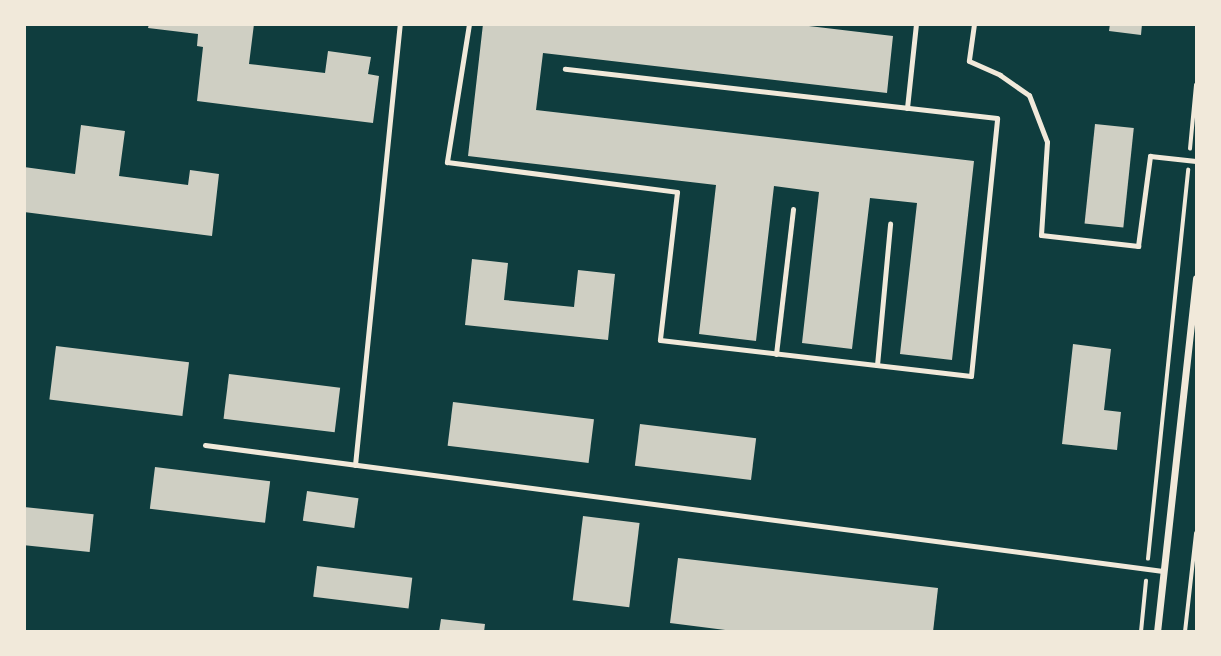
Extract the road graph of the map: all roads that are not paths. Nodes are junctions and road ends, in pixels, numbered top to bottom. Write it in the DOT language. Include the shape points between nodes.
graph roads {
  1 [pos="400,24"];
  2 [pos="468,24"];
  3 [pos="916,24"];
  4 [pos="974,24"];
  5 [pos="565,69"];
  6 [pos="907,108"];
  7 [pos="1196,161"];
  8 [pos="793,209"];
  9 [pos="890,225"];
  10 [pos="1196,278"];
  11 [pos="776,354"];
  12 [pos="877,365"];
  13 [pos="205,446"];
  14 [pos="355,465"];
  15 [pos="1163,571"];
  16 [pos="1157,632"];
  1 -- 14 [label="lane"];
  2 -- 11 [label="lane" via="447,162 677,192 660,340"];
  3 -- 6 [label="lane"];
  4 -- 7 [label="lane" via="968,61 1029,95 1047,142 1041,235 1138,246 1150,156"];
  5 -- 6 [label="lane"];
  6 -- 12 [label="lane" via="997,118 971,376"];
  8 -- 11 [label="lane"];
  9 -- 12 [label="lane"];
  10 -- 15 [label="street"];
  11 -- 12 [label="lane"];
  13 -- 14 [label="lane"];
  14 -- 15 [label="lane"];
  15 -- 16 [label="street"];
}
